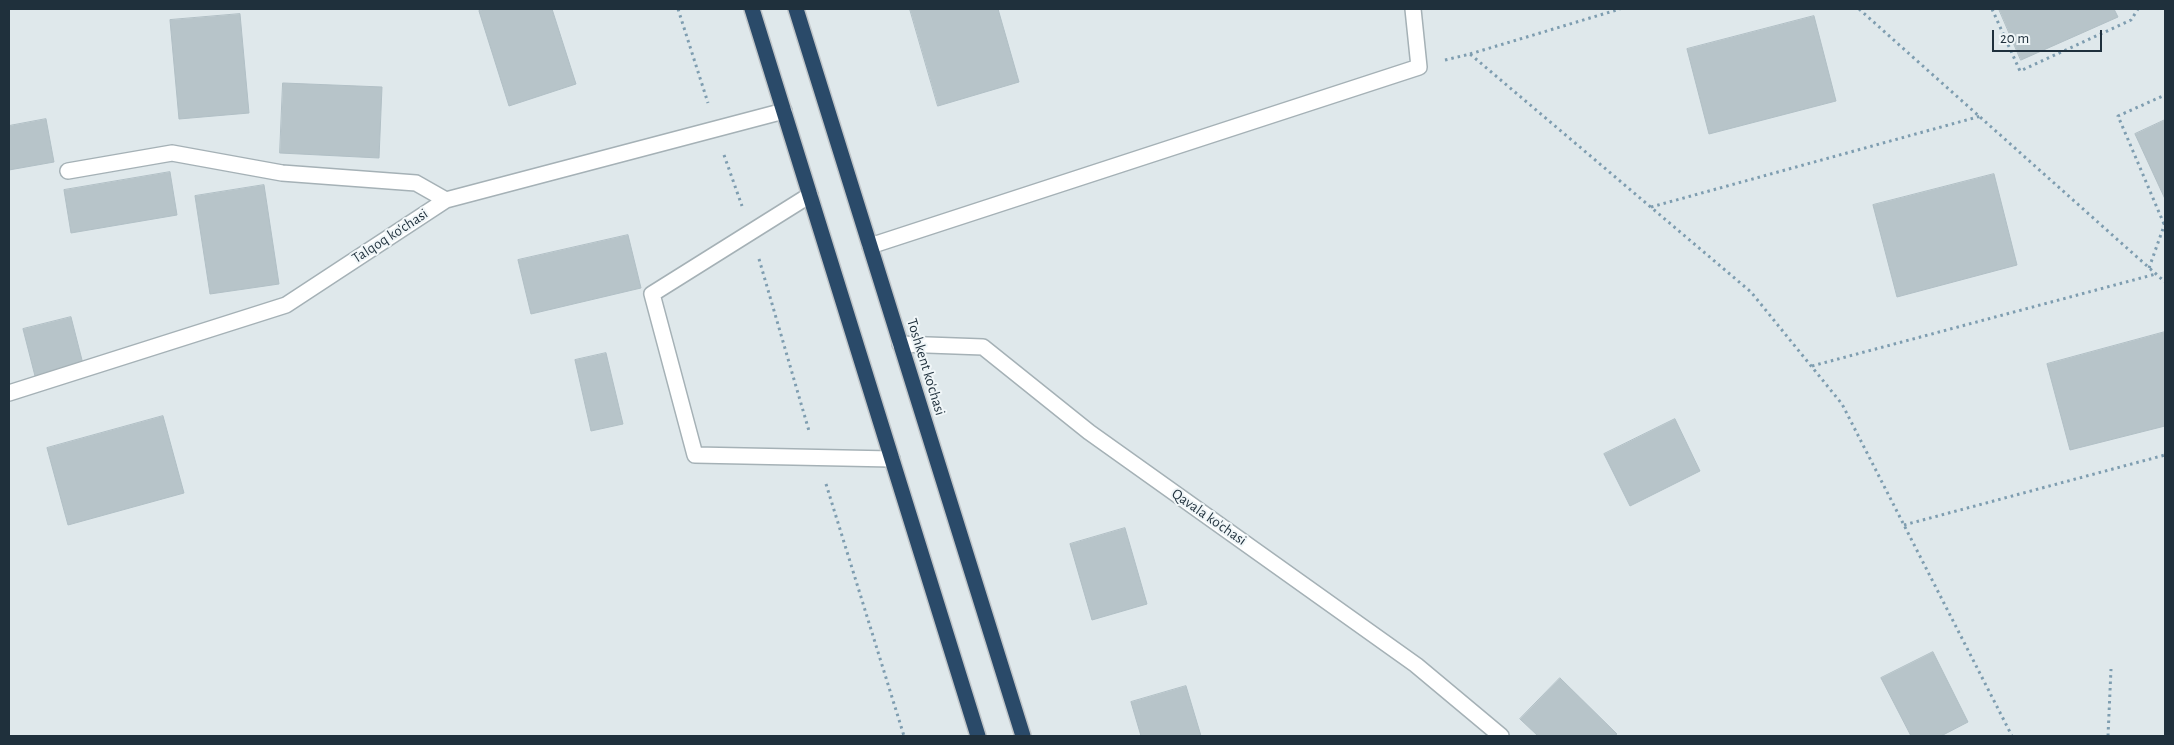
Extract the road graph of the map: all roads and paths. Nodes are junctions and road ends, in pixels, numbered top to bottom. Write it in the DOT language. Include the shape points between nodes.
graph roads {
  1 [pos="678,9"];
  2 [pos="752,9"];
  3 [pos="796,9"];
  4 [pos="1413,9"];
  5 [pos="1620,9"];
  6 [pos="1859,9"];
  7 [pos="1992,9"];
  8 [pos="2138,9"];
  9 [pos="1470,54"];
  10 [pos="1419,67"];
  11 [pos="2165,95"];
  12 [pos="784,111"];
  13 [pos="1982,116"];
  14 [pos="716,129"];
  15 [pos="68,171"];
  16 [pos="810,195"];
  17 [pos="446,200"];
  18 [pos="1651,207"];
  19 [pos="2165,223"];
  20 [pos="750,232"];
  21 [pos="870,246"];
  22 [pos="2149,268"];
  23 [pos="2157,274"];
  24 [pos="2165,282"];
  25 [pos="900,344"];
  26 [pos="1812,366"];
  27 [pos="9,394"];
  28 [pos="2165,455"];
  29 [pos="817,457"];
  30 [pos="892,459"];
  31 [pos="1904,525"];
  32 [pos="2111,669"];
  33 [pos="904,736"];
  34 [pos="978,736"];
  35 [pos="1023,736"];
  36 [pos="1500,736"];
  37 [pos="2012,736"];
  38 [pos="2108,736"];
  1 -- 14 [label="path"];
  2 -- 12 [label="highway"];
  3 -- 21 [label="highway, Toshkent ko'chasi"];
  4 -- 10 [label="street"];
  5 -- 9 [label="path"];
  6 -- 13 [label="path"];
  7 -- 8 [label="path" via="2020,71 2131,20"];
  9 -- 10 [label="path"];
  9 -- 18 [label="path"];
  10 -- 21 [label="street"];
  11 -- 19 [label="path" via="2118,116"];
  12 -- 14 [label="street, Talqoq ko'chasi"];
  12 -- 16 [label="highway"];
  13 -- 18 [label="path"];
  13 -- 22 [label="path"];
  14 -- 17 [label="street, Talqoq ko'chasi"];
  14 -- 20 [label="path"];
  15 -- 17 [label="street" via="172,153 282,173 416,183"];
  16 -- 20 [label="street"];
  16 -- 30 [label="highway"];
  17 -- 27 [label="street, Talqoq ko'chasi" via="286,305"];
  18 -- 26 [label="path" via="1751,292"];
  19 -- 22 [label="path"];
  20 -- 29 [label="path"];
  20 -- 29 [label="street" via="652,294 695,455"];
  21 -- 25 [label="highway, Toshkent ko'chasi"];
  22 -- 23 [label="path"];
  23 -- 24 [label="path"];
  23 -- 26 [label="path"];
  25 -- 35 [label="highway, Toshkent ko'chasi"];
  25 -- 36 [label="street, Qavala ko'chasi" via="983,348 1089,432 1416,665"];
  26 -- 31 [label="path" via="1842,404"];
  28 -- 31 [label="path"];
  29 -- 30 [label="street"];
  29 -- 33 [label="path"];
  30 -- 34 [label="highway"];
  31 -- 37 [label="path"];
  32 -- 38 [label="path"];
}
